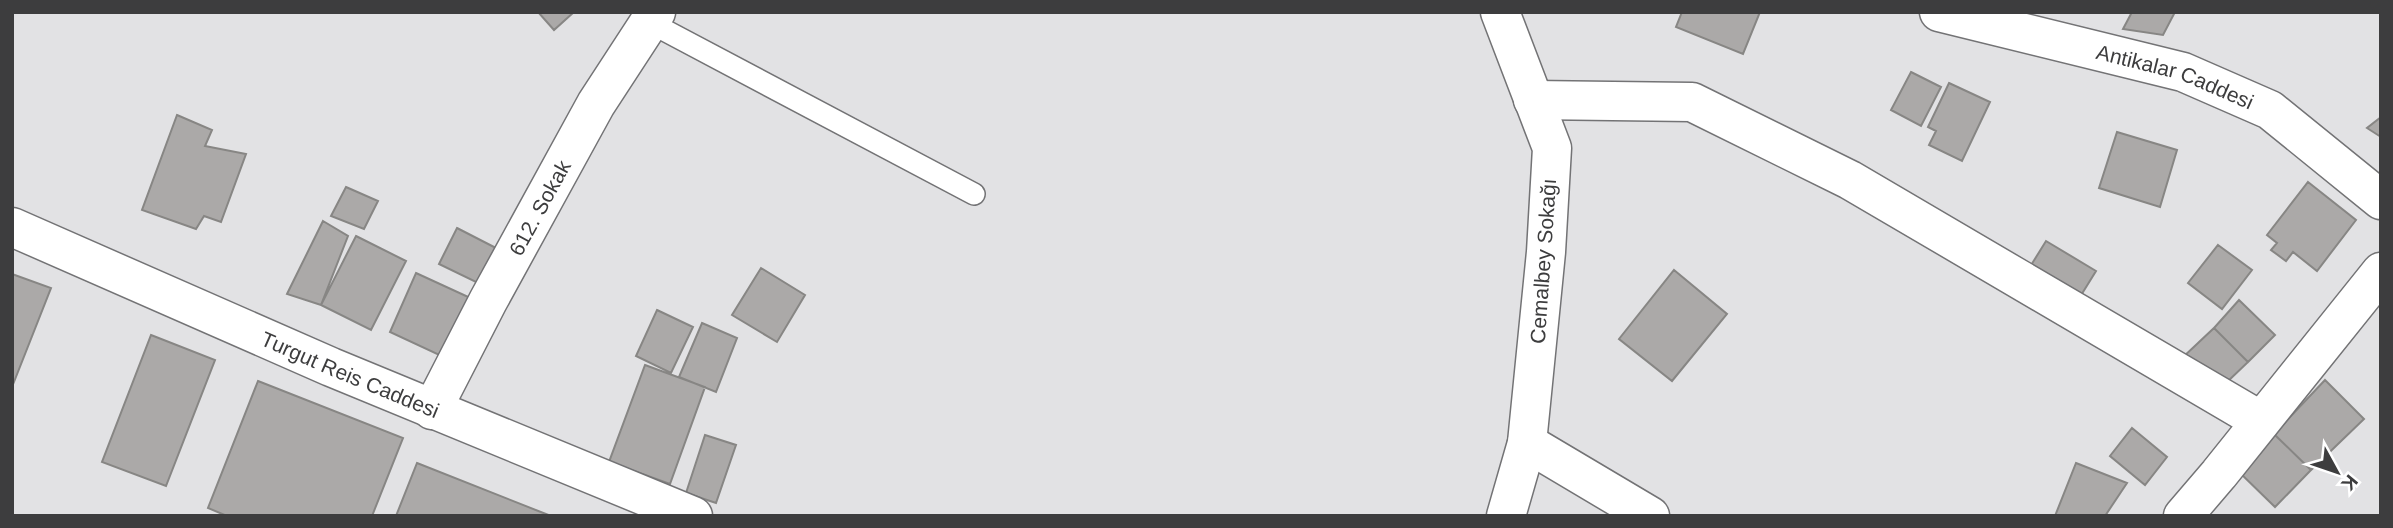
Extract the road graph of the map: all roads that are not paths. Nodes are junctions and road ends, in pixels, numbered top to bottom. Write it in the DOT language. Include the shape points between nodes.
graph roads {
  1 [pos="1500,12"];
  2 [pos="1939,12"];
  3 [pos="653,17"];
  4 [pos="1533,100"];
  5 [pos="974,194"];
  6 [pos="2381,200"];
  7 [pos="12,227"];
  8 [pos="2381,272"];
  9 [pos="432,410"];
  10 [pos="2261,421"];
  11 [pos="1527,443"];
  12 [pos="693,516"];
  13 [pos="1506,516"];
  14 [pos="1650,516"];
  15 [pos="2183,516"];
  1 -- 4 [label="street, Cemalbey Sokağı"];
  2 -- 6 [label="street, Antikalar Caddesi" via="2183,72 2270,110"];
  3 -- 5 [label="lane"];
  3 -- 9 [label="street, 612. Sokak" via="590,115"];
  4 -- 10 [label="street" via="1692,102 1850,180"];
  4 -- 11 [label="street, Cemalbey Sokağı" via="1552,148"];
  7 -- 9 [label="street, Turgut Reis Caddesi"];
  8 -- 10 [label="street"];
  9 -- 12 [label="street, Turgut Reis Caddesi"];
  10 -- 15 [label="street"];
  11 -- 13 [label="street, Cemalbey Sokağı"];
  11 -- 14 [label="street"];
}
